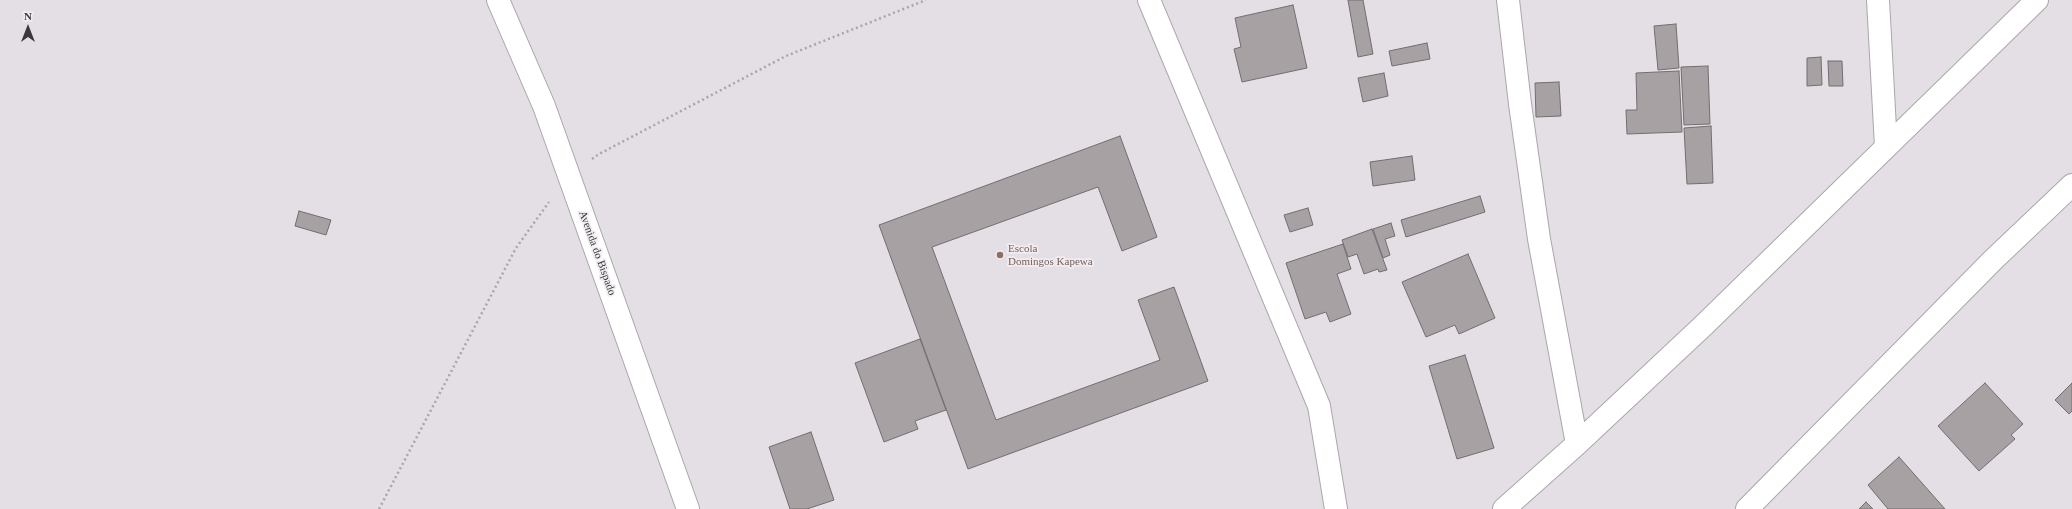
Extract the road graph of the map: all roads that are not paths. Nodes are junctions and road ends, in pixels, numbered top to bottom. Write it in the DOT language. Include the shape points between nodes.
graph roads {
  1 [pos="498,0"];
  2 [pos="1149,0"];
  3 [pos="1508,0"];
  4 [pos="1878,0"];
  5 [pos="2037,0"];
  6 [pos="1886,147"];
  7 [pos="2072,185"];
  8 [pos="1577,444"];
  9 [pos="688,509"];
  10 [pos="1336,509"];
  11 [pos="1504,509"];
  12 [pos="1747,509"];
  1 -- 9 [label="street, Avenida do Bispado" via="544,106"];
  2 -- 10 [label="street" via="1319,406"];
  3 -- 8 [label="street" via="1540,239"];
  4 -- 6 [label="street"];
  5 -- 6 [label="street"];
  6 -- 8 [label="street" via="1704,325"];
  7 -- 12 [label="street" via="1992,260"];
  8 -- 11 [label="street"];
}
